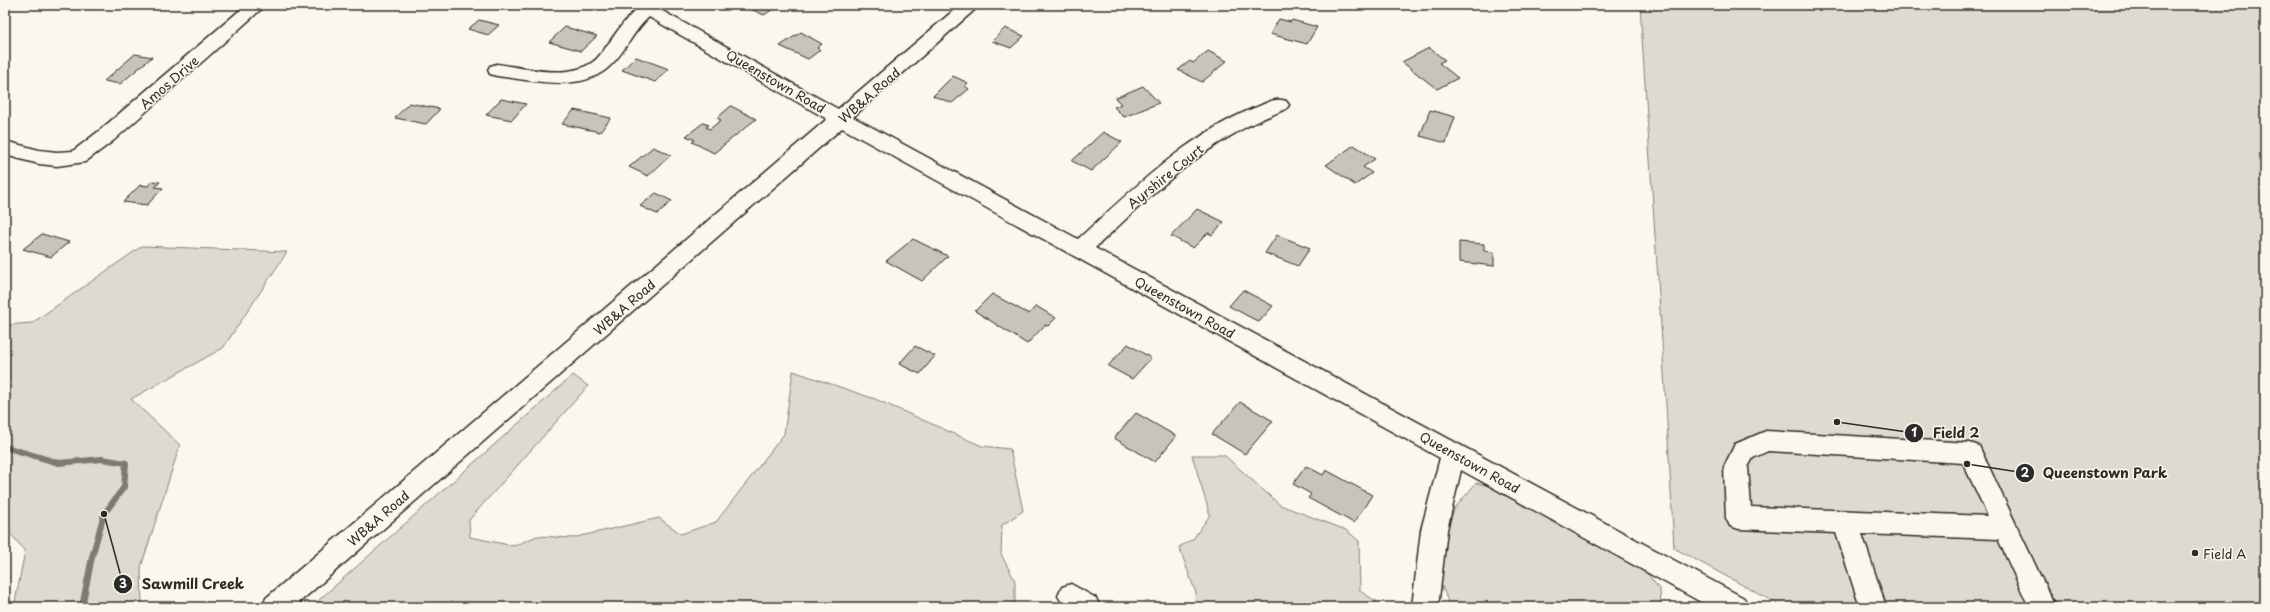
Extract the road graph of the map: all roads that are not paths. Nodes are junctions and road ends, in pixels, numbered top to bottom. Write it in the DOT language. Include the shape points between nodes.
graph roads {
  1 [pos="257,5"];
  2 [pos="972,5"];
  3 [pos="646,6"];
  4 [pos="497,70"];
  5 [pos="1279,105"];
  6 [pos="841,119"];
  7 [pos="5,148"];
  8 [pos="1080,250"];
  9 [pos="1453,453"];
  10 [pos="1846,522"];
  11 [pos="2006,528"];
  12 [pos="275,607"];
  13 [pos="1425,607"];
  14 [pos="1735,607"];
  15 [pos="1873,607"];
  16 [pos="2042,607"];
  1 -- 7 [label="street, Amos Drive" via="106,136 78,157 39,157"];
  2 -- 6 [label="street, WB&A Road"];
  3 -- 4 [label="street" via="602,64 586,74 568,77"];
  3 -- 6 [label="street, Queenstown Road"];
  5 -- 8 [label="street, Ayrshire Court" via="1225,130 1189,153"];
  6 -- 8 [label="street, Queenstown Road"];
  6 -- 12 [label="street, WB&A Road"];
  8 -- 9 [label="street, Queenstown Road"];
  9 -- 13 [label="street" via="1434,530"];
  9 -- 14 [label="street, Queenstown Road"];
  10 -- 11 [label="street"];
  10 -- 11 [label="street" via="1739,518 1736,467 1744,451 1766,441 1970,453"];
  10 -- 15 [label="street"];
  11 -- 16 [label="street"];
}
